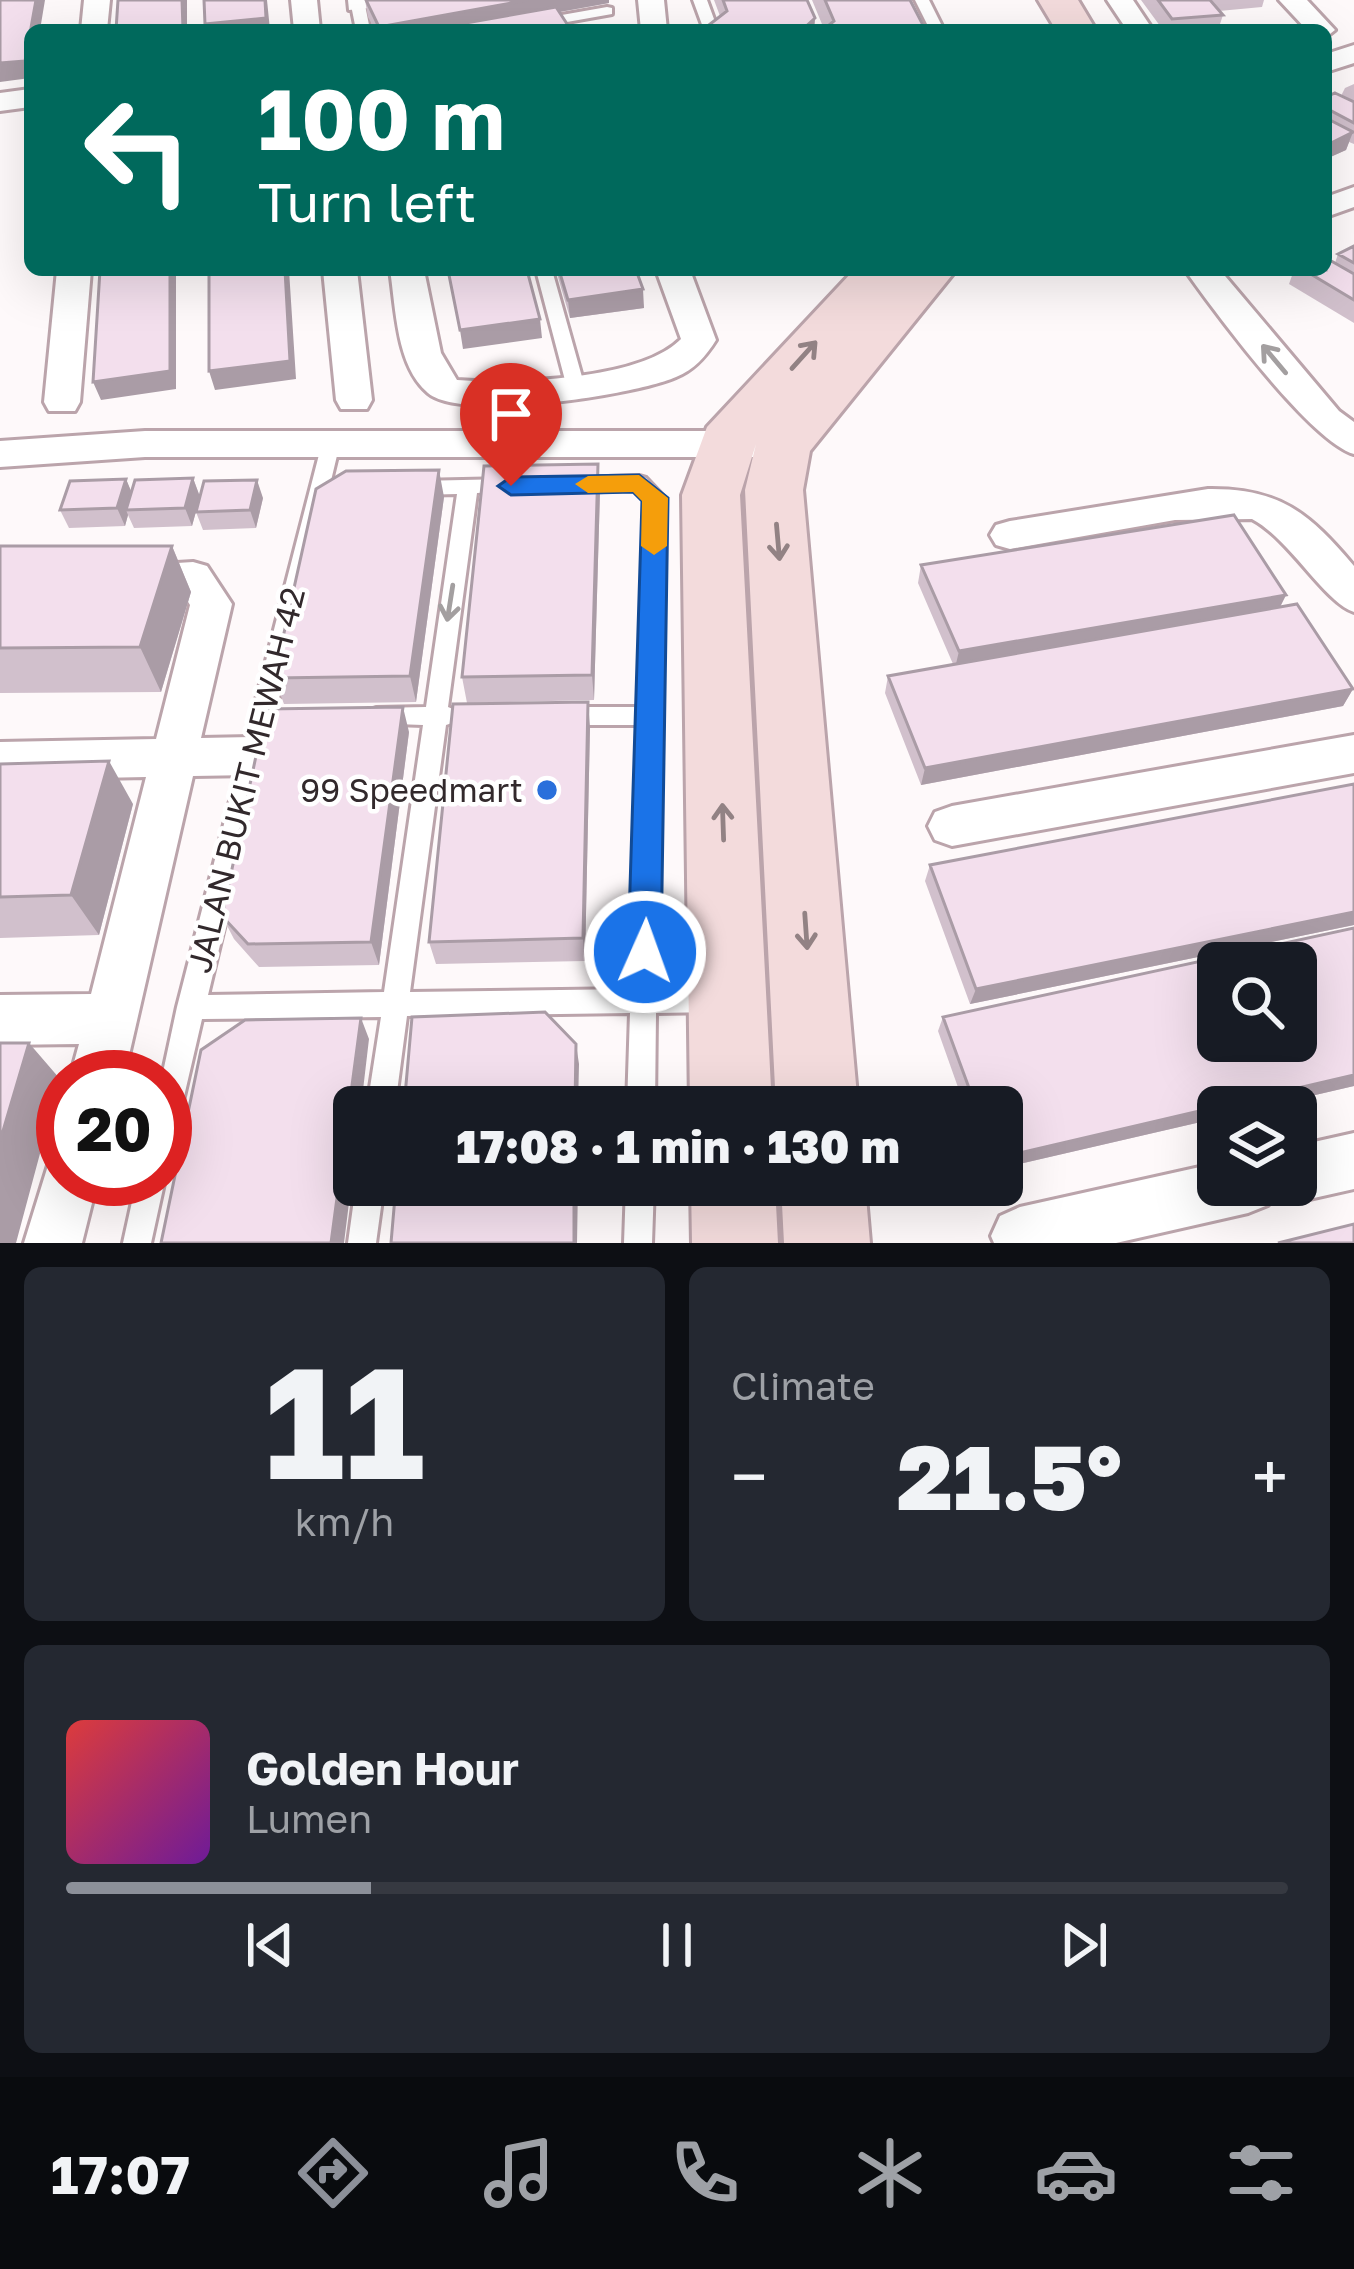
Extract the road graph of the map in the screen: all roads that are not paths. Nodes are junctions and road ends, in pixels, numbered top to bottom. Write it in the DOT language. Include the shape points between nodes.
graph roads {
  1 [pos="1292,0"];
  2 [pos="608,10"];
  3 [pos="532,24"];
  4 [pos="1312,24"];
  5 [pos="73,276"];
  6 [pos="341,276"];
  7 [pos="408,276"];
  8 [pos="546,276"];
  9 [pos="675,276"];
  10 [pos="876,276"];
  11 [pos="925,276"];
  12 [pos="1207,276"];
  13 [pos="575,384"];
  14 [pos="354,400"];
  15 [pos="62,402"];
  16 [pos="1354,441"];
  17 [pos="331,443"];
  18 [pos="755,443"];
  19 [pos="0,454"];
  20 [pos="468,487"];
  21 [pos="403,489"];
  22 [pos="1010,535"];
  23 [pos="77,579"];
  24 [pos="1354,596"];
  25 [pos="433,716"];
  26 [pos="477,716"];
  27 [pos="542,716"];
  28 [pos="651,716"];
  29 [pos="347,717"];
  30 [pos="266,731"];
  31 [pos="1354,754"];
  32 [pos="176,758"];
  33 [pos="0,761"];
  34 [pos="952,826"];
  35 [pos="643,1000"];
  36 [pos="728,1000"];
  37 [pos="395,1005"];
  38 [pos="190,1007"];
  39 [pos="112,1019"];
  40 [pos="0,1020"];
  41 [pos="104,1050"];
  42 [pos="180,1050"];
  43 [pos="384,1086"];
  44 [pos="641,1086"];
  45 [pos="730,1086"];
  46 [pos="817,1086"];
  47 [pos="1354,1161"];
  48 [pos="1317,1169"];
  49 [pos="1197,1196"];
  50 [pos="63,1206"];
  51 [pos="145,1206"];
  52 [pos="367,1206"];
  53 [pos="639,1206"];
  54 [pos="733,1206"];
  55 [pos="824,1206"];
  56 [pos="1020,1236"];
  57 [pos="53,1243"];
  58 [pos="137,1243"];
  59 [pos="362,1243"];
  60 [pos="638,1243"];
  61 [pos="734,1243"];
  62 [pos="827,1243"];
  1 -- 4 [label="street"];
  2 -- 3 [label="lane"];
  5 -- 15 [label="street"];
  6 -- 14 [label="street"];
  7 -- 13 [label="street" via="426,368 446,389 485,394"];
  8 -- 13 [label="lane"];
  9 -- 13 [label="street" via="699,340 684,359 652,373"];
  18 -- 10 [label="street, one-way"];
  11 -- 18 [label="street"];
  16 -- 12 [label="street, one-way" via="1326,420"];
  17 -- 18 [label="street"];
  17 -- 19 [label="street"];
  17 -- 30 [label="lane, JALAN BUKIT MEWAH 42" via="327,491"];
  36 -- 18 [label="street, one-way" via="710,495"];
  18 -- 46 [label="street, one-way" via="774,490"];
  20 -- 21 [label="lane"];
  20 -- 25 [label="lane, one-way"];
  20 -- 28 [label="lane" via="639,483 655,498"];
  22 -- 24 [label="street" via="1226,500 1264,507"];
  23 -- 32 [label="street" via="193,577 211,604"];
  25 -- 26 [label="lane"];
  25 -- 29 [label="lane"];
  25 -- 37 [label="lane"];
  27 -- 28 [label="lane"];
  28 -- 35 [label="lane"];
  30 -- 32 [label="street"];
  30 -- 38 [label="lane, JALAN BUKIT MEWAH 42"];
  31 -- 34 [label="street"];
  32 -- 33 [label="street"];
  32 -- 39 [label="street"];
  35 -- 36 [label="lane"];
  35 -- 37 [label="lane"];
  35 -- 44 [label="lane"];
  36 -- 45 [label="street"];
  37 -- 38 [label="lane"];
  37 -- 43 [label="lane"];
  38 -- 42 [label="lane, JALAN BUKIT MEWAH 42"];
  39 -- 40 [label="street"];
  39 -- 41 [label="street"];
  47 -- 48 [label="street"];
  49 -- 56 [label="street"];
  50 -- 57 [label="street"];
  51 -- 58 [label="lane"];
  52 -- 59 [label="lane"];
  53 -- 60 [label="lane"];
  54 -- 61 [label="street"];
  55 -- 62 [label="street"];
}
